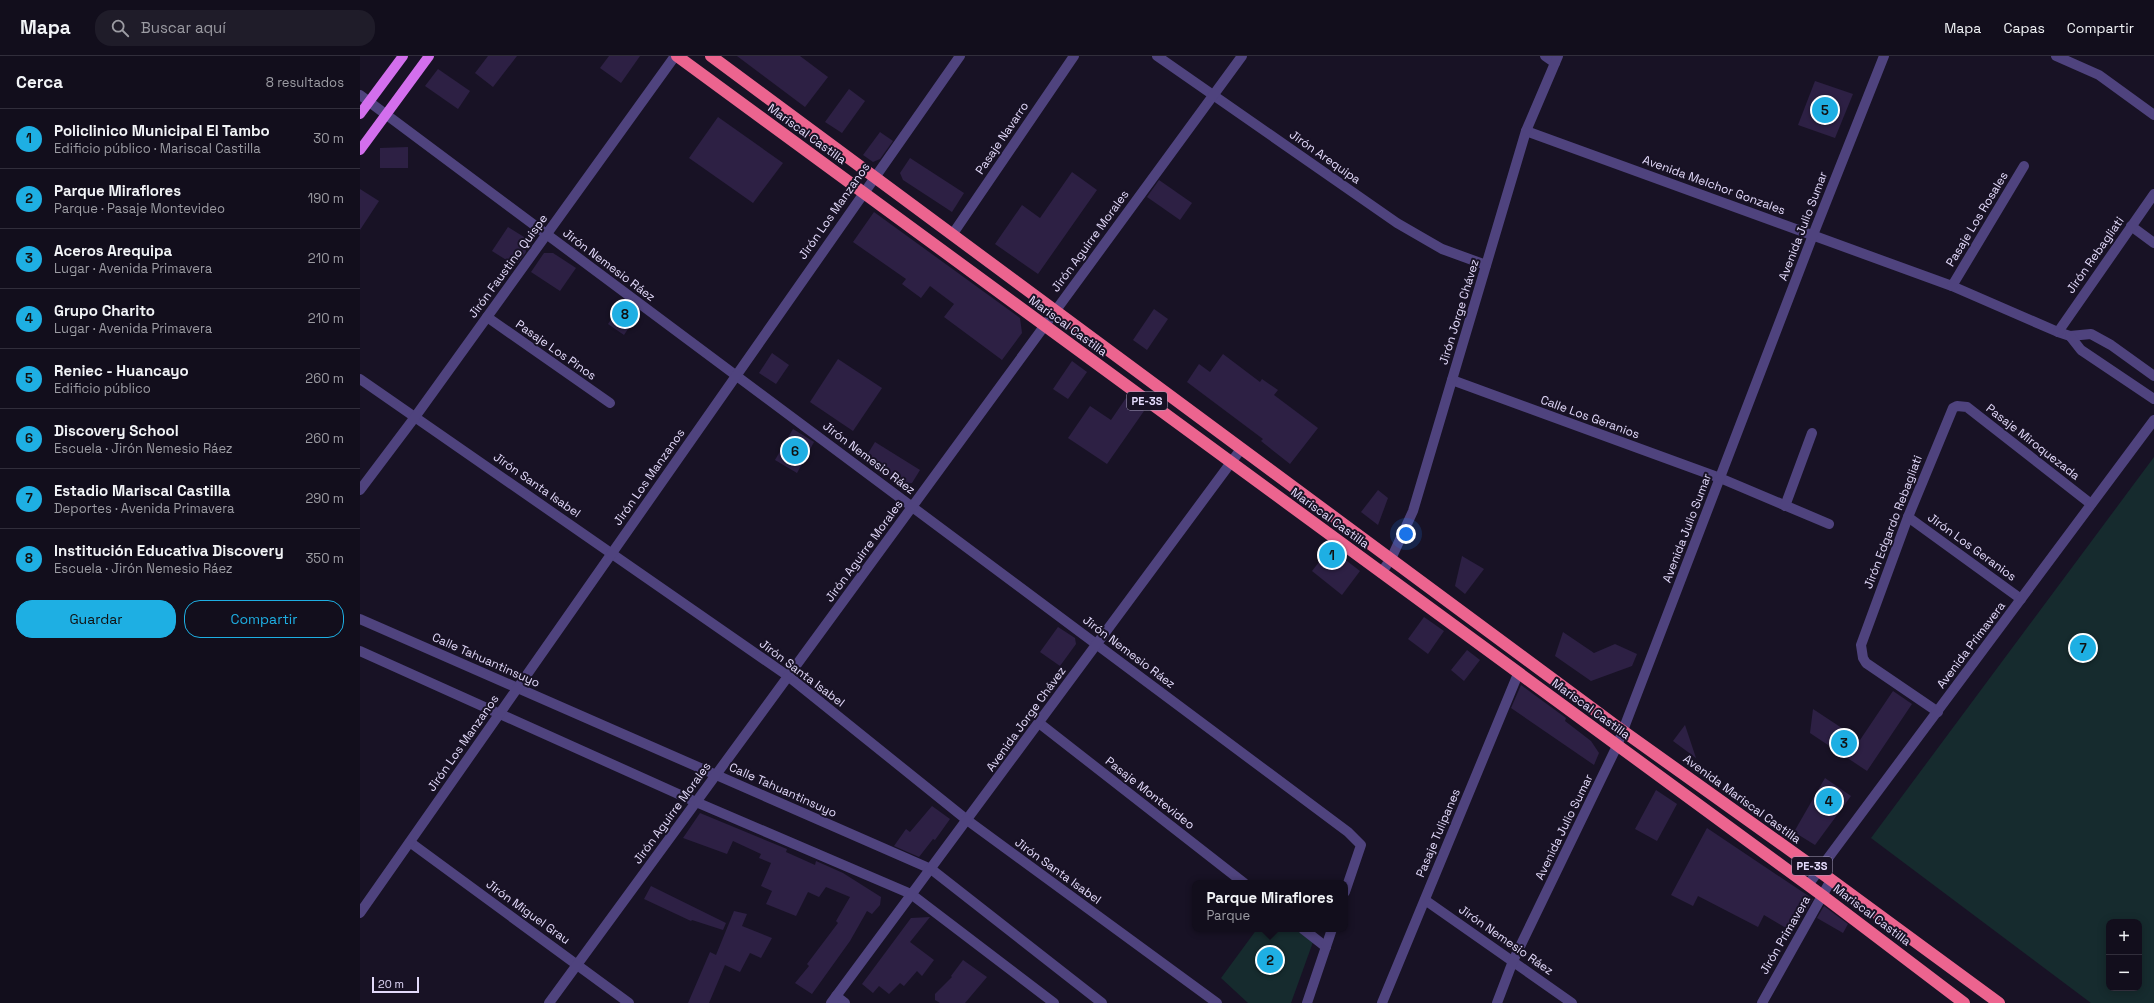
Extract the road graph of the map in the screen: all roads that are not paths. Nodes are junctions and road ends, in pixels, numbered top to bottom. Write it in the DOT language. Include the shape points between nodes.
graph roads {
  1 [pos="403,56"];
  2 [pos="429,56"];
  3 [pos="676,56"];
  4 [pos="710,56"];
  5 [pos="960,56"];
  6 [pos="1074,56"];
  7 [pos="1157,56"];
  8 [pos="1242,56"];
  9 [pos="1545,56"];
  10 [pos="1884,56"];
  11 [pos="2056,56"];
  12 [pos="1557,59"];
  13 [pos="360,95"];
  14 [pos="1213,95"];
  15 [pos="369,101"];
  16 [pos="360,114"];
  17 [pos="386,114"];
  18 [pos="2154,115"];
  19 [pos="1526,131"];
  20 [pos="360,150"];
  21 [pos="2024,166"];
  22 [pos="874,177"];
  23 [pos="863,192"];
  24 [pos="2154,194"];
  25 [pos="2131,226"];
  26 [pos="546,234"];
  27 [pos="952,235"];
  28 [pos="1813,235"];
  29 [pos="2154,244"];
  30 [pos="1486,265"];
  31 [pos="1952,286"];
  32 [pos="1054,311"];
  33 [pos="487,318"];
  34 [pos="1044,325"];
  35 [pos="2058,332"];
  36 [pos="2070,336"];
  37 [pos="736,375"];
  38 [pos="2154,376"];
  39 [pos="360,379"];
  40 [pos="1452,380"];
  41 [pos="2154,399"];
  42 [pos="610,403"];
  43 [pos="1957,406"];
  44 [pos="415,416"];
  45 [pos="2154,420"];
  46 [pos="1812,433"];
  47 [pos="1241,450"];
  48 [pos="1232,463"];
  49 [pos="1720,478"];
  50 [pos="360,490"];
  51 [pos="2092,504"];
  52 [pos="912,506"];
  53 [pos="1785,506"];
  54 [pos="1908,517"];
  55 [pos="1829,524"];
  56 [pos="611,553"];
  57 [pos="1391,559"];
  58 [pos="1381,573"];
  59 [pos="2021,599"];
  60 [pos="360,619"];
  61 [pos="1097,644"];
  62 [pos="360,651"];
  63 [pos="1518,674"];
  64 [pos="788,676"];
  65 [pos="517,688"];
  66 [pos="1938,712"];
  67 [pos="499,714"];
  68 [pos="1039,723"];
  69 [pos="1623,731"];
  70 [pos="1617,746"];
  71 [pos="716,775"];
  72 [pos="696,802"];
  73 [pos="967,820"];
  74 [pos="411,843"];
  75 [pos="932,868"];
  76 [pos="1819,871"];
  77 [pos="1240,880"];
  78 [pos="1831,880"];
  79 [pos="1348,883"];
  80 [pos="1808,885"];
  81 [pos="911,894"];
  82 [pos="1823,896"];
  83 [pos="1425,900"];
  84 [pos="360,914"];
  85 [pos="1307,932"];
  86 [pos="1331,932"];
  87 [pos="1326,947"];
  88 [pos="1513,961"];
  89 [pos="577,964"];
  90 [pos="833,999"];
  91 [pos="1095,1001"];
  92 [pos="549,1003"];
  93 [pos="628,1003"];
  94 [pos="845,1003"];
  95 [pos="1054,1003"];
  96 [pos="1216,1003"];
  97 [pos="1307,1003"];
  98 [pos="1382,1003"];
  99 [pos="1497,1003"];
  100 [pos="1572,1003"];
  101 [pos="1762,1003"];
  102 [pos="1964,1003"];
  103 [pos="1999,1003"];
  1 -- 15 [label="main road"];
  2 -- 17 [label="main road"];
  3 -- 23 [label="highway, Mariscal Castilla / PE-3S"];
  3 -- 26 [label="street, Jirón Faustino Quispe"];
  4 -- 22 [label="highway, Mariscal Castilla / PE-3S"];
  5 -- 22 [label="street, Jirón Los Manzanos"];
  6 -- 27 [label="street, Pasaje Navarro"];
  7 -- 14 [label="street, Jirón Arequipa"];
  8 -- 14 [label="street, Jirón Aguirre Morales"];
  9 -- 12 [label="street"];
  10 -- 28 [label="street, Avenida Julio Sumar"];
  11 -- 18 [label="street" via="2099,75"];
  12 -- 19 [label="street, Jirón Jorge Chávez"];
  13 -- 15 [label="street, Jirón Nemesio Ráez"];
  14 -- 30 [label="street, Jirón Arequipa" via="1397,223 1442,250"];
  14 -- 32 [label="street, Jirón Aguirre Morales"];
  15 -- 16 [label="main road"];
  15 -- 17 [label="street, Jirón Nemesio Ráez"];
  17 -- 20 [label="main road"];
  17 -- 26 [label="street, Jirón Nemesio Ráez"];
  19 -- 28 [label="street, Avenida Melchor Gonzales"];
  19 -- 30 [label="street, Jirón Jorge Chávez"];
  21 -- 31 [label="street, Pasaje Los Rosales"];
  22 -- 23 [label="street, Jirón Los Manzanos"];
  22 -- 27 [label="highway, Mariscal Castilla / PE-3S"];
  23 -- 34 [label="highway, Mariscal Castilla / PE-3S"];
  23 -- 37 [label="street, Jirón Los Manzanos"];
  24 -- 25 [label="street, Jirón Rebagliati"];
  25 -- 29 [label="street"];
  25 -- 35 [label="street, Jirón Rebagliati"];
  26 -- 33 [label="street, Jirón Faustino Quispe"];
  26 -- 37 [label="street, Jirón Nemesio Ráez"];
  27 -- 32 [label="highway, Mariscal Castilla / PE-3S"];
  28 -- 31 [label="street, Avenida Melchor Gonzales"];
  28 -- 49 [label="street, Avenida Julio Sumar"];
  30 -- 40 [label="street, Jirón Jorge Chávez"];
  31 -- 35 [label="street, Avenida Melchor Gonzales"];
  32 -- 34 [label="street, Jirón Aguirre Morales"];
  32 -- 47 [label="highway, Mariscal Castilla / PE-3S"];
  33 -- 42 [label="street, Pasaje Los Pinos"];
  33 -- 44 [label="street, Jirón Faustino Quispe"];
  34 -- 48 [label="highway, Mariscal Castilla / PE-3S"];
  34 -- 52 [label="street, Jirón Aguirre Morales"];
  35 -- 36 [label="street, Avenida Melchor Gonzales"];
  36 -- 38 [label="street" via="2091,334"];
  36 -- 41 [label="street" via="2082,350"];
  37 -- 52 [label="street, Jirón Nemesio Ráez"];
  37 -- 56 [label="street, Jirón Los Manzanos"];
  39 -- 44 [label="street, Jirón Santa Isabel"];
  40 -- 49 [label="street, Calle Los Geranios"];
  40 -- 57 [label="street, Jirón Jorge Chávez" via="1413,511"];
  43 -- 51 [label="street, Pasaje Miroquezada" via="1967,407"];
  43 -- 54 [label="street, Jirón Edgardo Rebagliati" via="1950,414"];
  44 -- 50 [label="street, Jirón Faustino Quispe"];
  44 -- 56 [label="street, Jirón Santa Isabel"];
  45 -- 51 [label="street, Avenida Primavera"];
  46 -- 53 [label="street"];
  47 -- 48 [label="street, Avenida Jorge Chávez"];
  47 -- 57 [label="highway, Mariscal Castilla / PE-3S"];
  48 -- 58 [label="highway, Mariscal Castilla / PE-3S"];
  48 -- 61 [label="street, Avenida Jorge Chávez"];
  49 -- 53 [label="street, Calle Los Geranios"];
  49 -- 69 [label="street, Avenida Julio Sumar"];
  51 -- 59 [label="street, Avenida Primavera"];
  52 -- 61 [label="street, Jirón Nemesio Ráez"];
  52 -- 64 [label="street, Jirón Aguirre Morales"];
  53 -- 55 [label="street, Calle Los Geranios"];
  54 -- 59 [label="street, Jirón Los Geranios"];
  54 -- 66 [label="street, Jirón Edgardo Rebagliati" via="1861,645 1861,652 1866,663"];
  56 -- 64 [label="street, Jirón Santa Isabel"];
  56 -- 65 [label="street, Jirón Los Manzanos"];
  57 -- 58 [label="street, Jirón Jorge Chávez"];
  57 -- 69 [label="highway, Mariscal Castilla / PE-3S"];
  58 -- 63 [label="highway, Mariscal Castilla / PE-3S"];
  59 -- 66 [label="street, Avenida Primavera"];
  60 -- 65 [label="street, Calle Tahuantinsuyo"];
  61 -- 68 [label="street, Avenida Jorge Chávez"];
  61 -- 79 [label="street, Jirón Nemesio Ráez" via="1348,832 1361,845"];
  62 -- 67 [label="street"];
  63 -- 70 [label="highway, Mariscal Castilla / PE-3S"];
  63 -- 83 [label="street, Pasaje Tulipanes"];
  64 -- 71 [label="street, Jirón Aguirre Morales"];
  64 -- 73 [label="street, Jirón Santa Isabel"];
  65 -- 67 [label="street, Jirón Los Manzanos"];
  65 -- 71 [label="street, Calle Tahuantinsuyo"];
  66 -- 76 [label="street, Avenida Primavera"];
  67 -- 72 [label="street"];
  67 -- 74 [label="street, Jirón Los Manzanos"];
  68 -- 73 [label="street, Avenida Jorge Chávez"];
  68 -- 77 [label="street, Pasaje Montevideo"];
  69 -- 70 [label="street, Avenida Julio Sumar"];
  69 -- 76 [label="highway, Avenida Mariscal Castilla / PE-3S"];
  70 -- 80 [label="highway, Mariscal Castilla / PE-3S"];
  70 -- 88 [label="street, Avenida Julio Sumar"];
  71 -- 72 [label="street, Jirón Aguirre Morales"];
  71 -- 75 [label="street, Calle Tahuantinsuyo"];
  72 -- 81 [label="street"];
  72 -- 89 [label="street, Jirón Aguirre Morales"];
  73 -- 75 [label="street, Avenida Jorge Chávez"];
  73 -- 96 [label="street, Jirón Santa Isabel"];
  74 -- 84 [label="street, Jirón Los Manzanos"];
  74 -- 89 [label="street, Jirón Miguel Grau"];
  75 -- 81 [label="street, Avenida Jorge Chávez"];
  75 -- 91 [label="street, Calle Tahuantinsuyo"];
  76 -- 78 [label="highway, Avenida Mariscal Castilla / PE-3S"];
  76 -- 80 [label="street, Avenida Primavera"];
  78 -- 82 [label="street, Jirón Primavera"];
  78 -- 103 [label="highway, Avenida Mariscal Castilla / PE-3S"];
  80 -- 82 [label="highway, Mariscal Castilla / PE-3S"];
  81 -- 90 [label="street, Avenida Jorge Chávez"];
  81 -- 95 [label="street"];
  82 -- 101 [label="street, Jirón Primavera"];
  82 -- 102 [label="highway, Mariscal Castilla / PE-3S"];
  83 -- 88 [label="street, Jirón Nemesio Ráez"];
  83 -- 98 [label="street, Pasaje Tulipanes"];
  85 -- 87 [label="street"];
  86 -- 87 [label="street"];
  87 -- 97 [label="street"];
  88 -- 99 [label="street, Avenida Julio Sumar"];
  88 -- 100 [label="street, Jirón Nemesio Ráez"];
  89 -- 92 [label="street, Jirón Aguirre Morales"];
  89 -- 93 [label="street, Jirón Miguel Grau"];
  90 -- 94 [label="street"];
}
